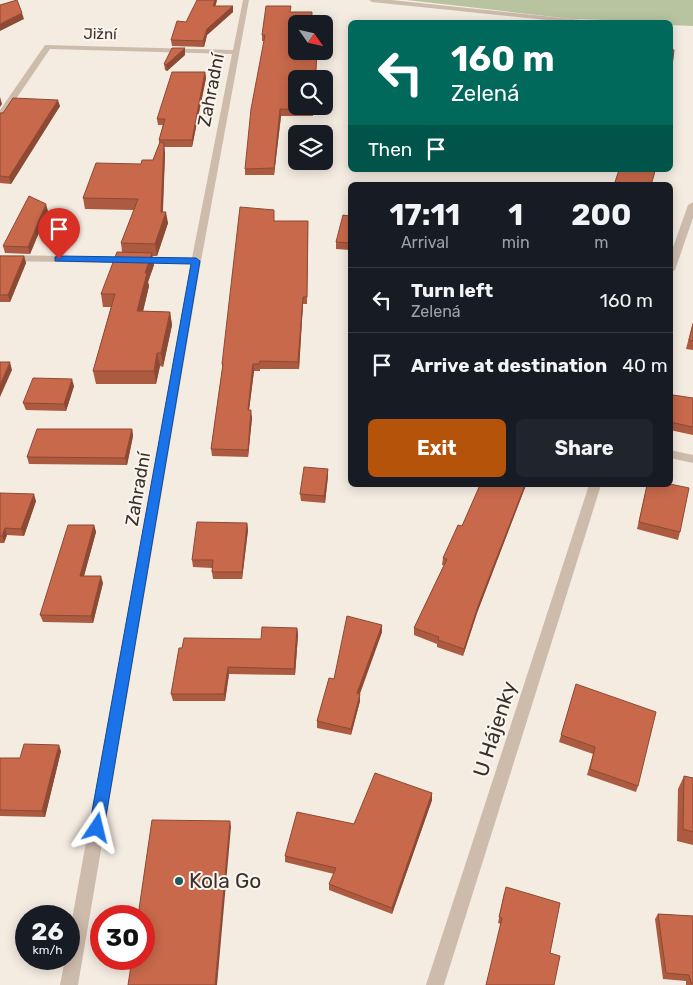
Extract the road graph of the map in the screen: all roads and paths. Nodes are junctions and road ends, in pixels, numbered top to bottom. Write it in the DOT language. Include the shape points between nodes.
graph roads {
  1 [pos="246,0"];
  2 [pos="372,0"];
  3 [pos="562,20"];
  4 [pos="236,52"];
  5 [pos="0,116"];
  6 [pos="693,205"];
  7 [pos="0,258"];
  8 [pos="196,261"];
  9 [pos="673,262"];
  10 [pos="673,455"];
  11 [pos="693,459"];
  12 [pos="594,487"];
  13 [pos="69,985"];
  14 [pos="436,985"];
  1 -- 4 [label="street, Zahradní"];
  2 -- 3 [label="street"];
  4 -- 5 [label="street, Jižní" via="48,47"];
  4 -- 8 [label="street, Zahradní"];
  6 -- 9 [label="street"];
  7 -- 8 [label="street"];
  8 -- 13 [label="street, Zahradní"];
  10 -- 11 [label="street"];
  12 -- 14 [label="street, U Hájenky"];
}
